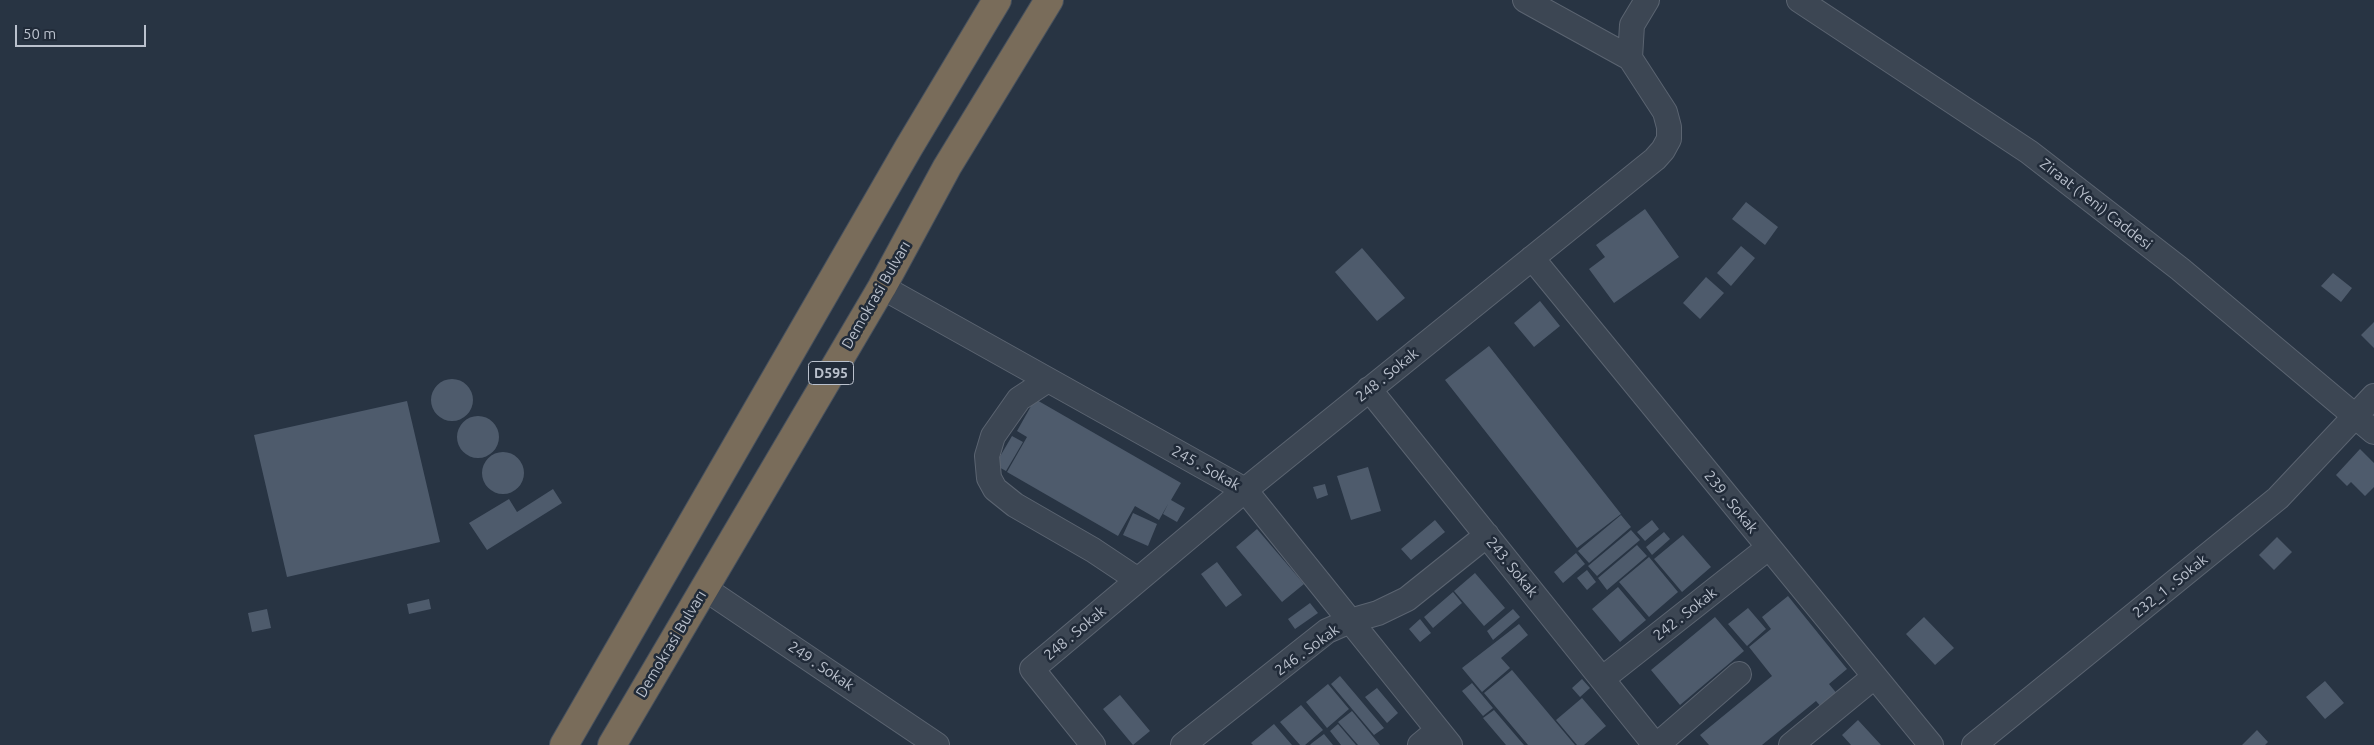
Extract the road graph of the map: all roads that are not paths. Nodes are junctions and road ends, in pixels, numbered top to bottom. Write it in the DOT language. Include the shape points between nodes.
graph roads {
  1 [pos="997,0"];
  2 [pos="1049,0"];
  3 [pos="1525,0"];
  4 [pos="1647,0"];
  5 [pos="1799,0"];
  6 [pos="1630,58"];
  7 [pos="1532,258"];
  8 [pos="882,287"];
  9 [pos="1048,380"];
  10 [pos="1369,389"];
  11 [pos="2374,396"];
  12 [pos="2355,416"];
  13 [pos="2374,432"];
  14 [pos="1245,490"];
  15 [pos="1487,535"];
  16 [pos="1768,548"];
  17 [pos="1138,580"];
  18 [pos="704,588"];
  19 [pos="1350,620"];
  20 [pos="1739,674"];
  21 [pos="1874,677"];
  22 [pos="1602,679"];
  23 [pos="1444,737"];
  24 [pos="1650,743"];
  25 [pos="564,745"];
  26 [pos="612,745"];
  27 [pos="937,745"];
  28 [pos="1093,745"];
  29 [pos="1183,745"];
  30 [pos="1420,745"];
  31 [pos="1791,745"];
  32 [pos="1931,745"];
  33 [pos="1974,745"];
  1 -- 25 [label="highway, D595"];
  2 -- 8 [label="highway, Demokrasi Bulvarı / D595" via="947,167"];
  3 -- 6 [label="street"];
  4 -- 6 [label="street" via="1632,25"];
  5 -- 12 [label="street, Ziraat (Yeni) Caddesi" via="2029,152 2180,269"];
  6 -- 7 [label="street, 248 . Sokak" via="1665,112 1669,139 1655,159"];
  7 -- 10 [label="street, 248 . Sokak"];
  7 -- 16 [label="street, 239 . Sokak"];
  8 -- 9 [label="street, 245 . Sokak"];
  8 -- 18 [label="highway, Demokrasi Bulvarı / D595"];
  9 -- 14 [label="street, 245 . Sokak"];
  9 -- 17 [label="street" via="1019,399 1001,423 988,447 989,478 995,489 1015,505"];
  10 -- 14 [label="street, 248 . Sokak"];
  10 -- 15 [label="street, 243. Sokak"];
  11 -- 12 [label="street, 232_1 . Sokak"];
  12 -- 13 [label="street, Ziraat (Yeni) Caddesi"];
  12 -- 33 [label="street, 232_1 . Sokak" via="2278,498"];
  14 -- 17 [label="street, 248 . Sokak"];
  14 -- 19 [label="street, 245 . Sokak"];
  15 -- 19 [label="street, 246 . Sokak" via="1407,599 1378,613"];
  15 -- 22 [label="street, 243. Sokak"];
  16 -- 21 [label="street, 239 . Sokak"];
  16 -- 22 [label="street, 242 . Sokak"];
  17 -- 28 [label="street, 248 . Sokak" via="1032,669"];
  18 -- 26 [label="highway, Demokrasi Bulvarı / D595"];
  18 -- 27 [label="street, 249 . Sokak"];
  19 -- 23 [label="street, 245 . Sokak"];
  19 -- 29 [label="street, 246 . Sokak" via="1328,631"];
  20 -- 24 [label="street"];
  21 -- 31 [label="street"];
  21 -- 32 [label="street, 239 . Sokak"];
  22 -- 24 [label="street, 243. Sokak"];
  23 -- 30 [label="street"];
}
